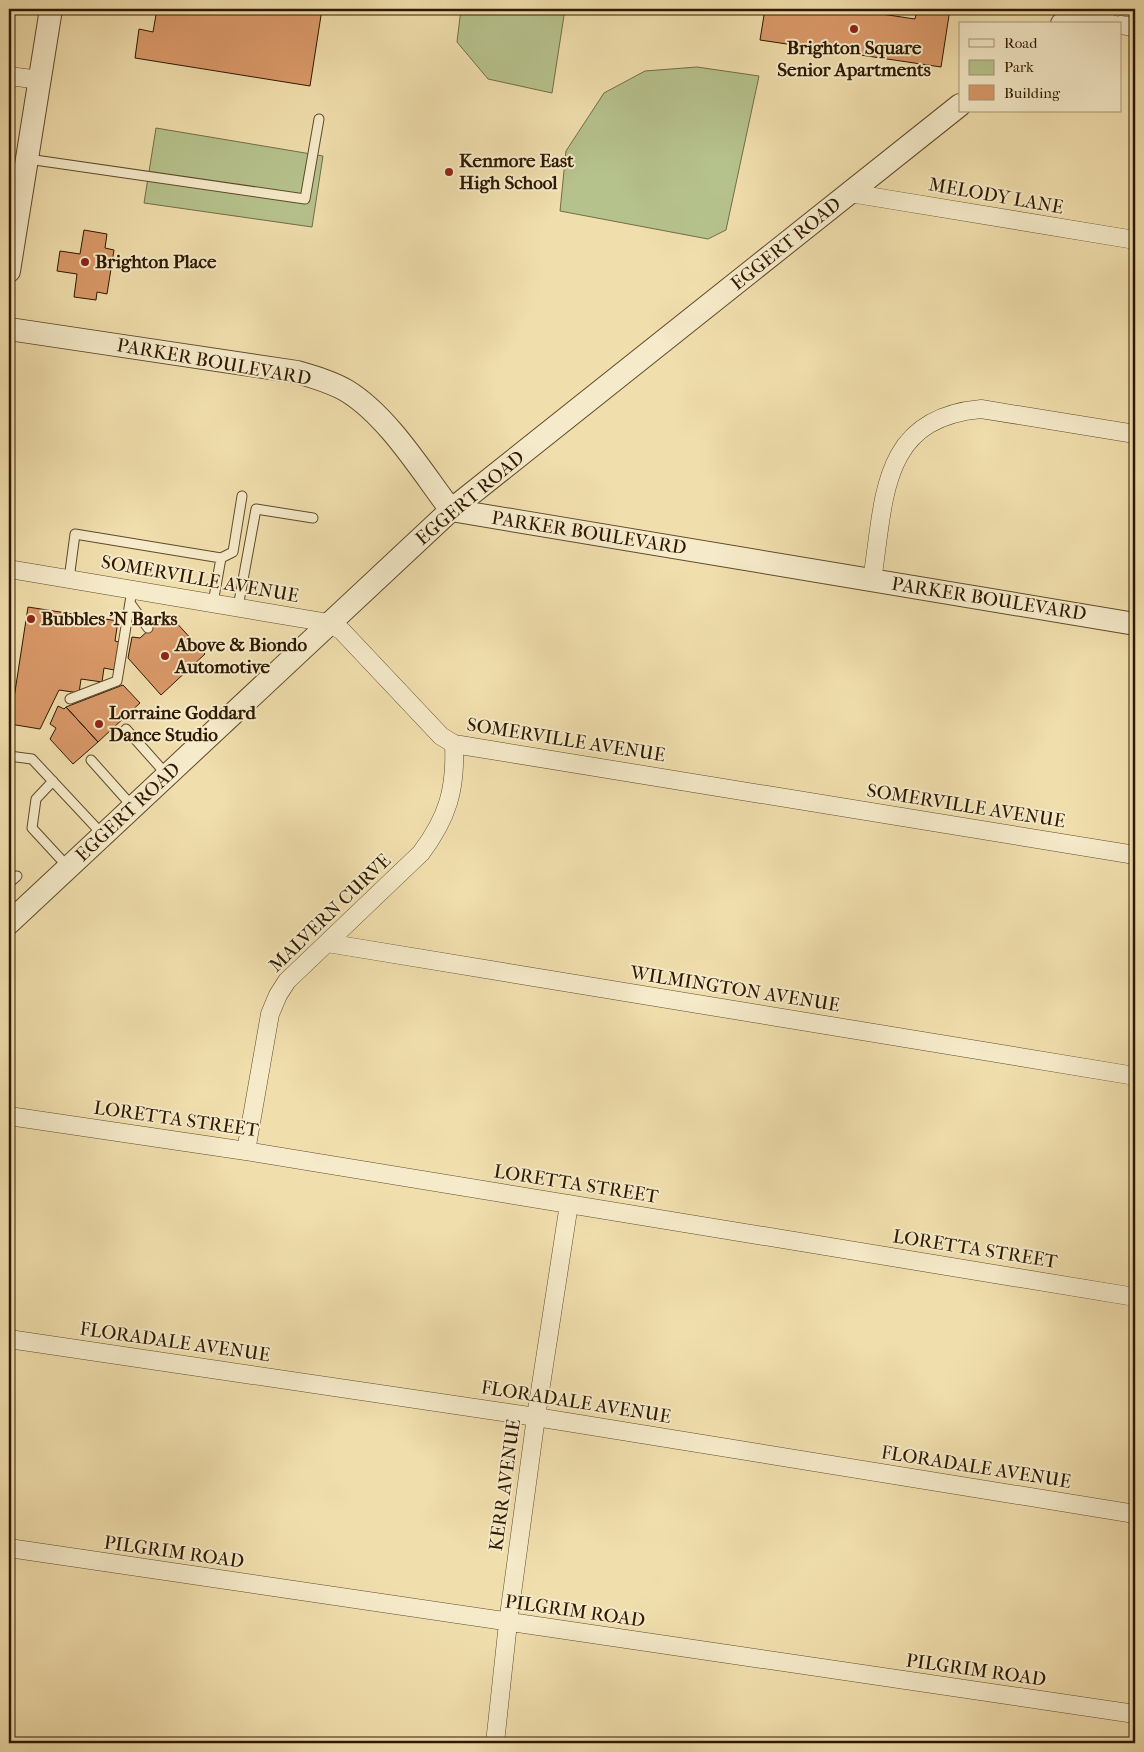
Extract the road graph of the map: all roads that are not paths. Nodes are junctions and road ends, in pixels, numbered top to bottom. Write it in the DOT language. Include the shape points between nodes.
graph roads {
  1 [pos="51,9"];
  2 [pos="1071,16"];
  3 [pos="1102,22"];
  4 [pos="1122,25"];
  5 [pos="1135,28"];
  6 [pos="9,76"];
  7 [pos="40,80"];
  8 [pos="959,106"];
  9 [pos="319,120"];
  10 [pos="28,159"];
  11 [pos="850,193"];
  12 [pos="1135,240"];
  13 [pos="9,271"];
  14 [pos="9,329"];
  15 [pos="1135,434"];
  16 [pos="242,496"];
  17 [pos="451,510"];
  18 [pos="312,518"];
  19 [pos="221,558"];
  20 [pos="9,569"];
  21 [pos="69,579"];
  22 [pos="872,580"];
  23 [pos="131,596"];
  24 [pos="213,603"];
  25 [pos="238,608"];
  26 [pos="329,622"];
  27 [pos="1135,624"];
  28 [pos="148,628"];
  29 [pos="70,699"];
  30 [pos="126,729"];
  31 [pos="454,744"];
  32 [pos="9,756"];
  33 [pos="91,760"];
  34 [pos="167,775"];
  35 [pos="52,781"];
  36 [pos="133,807"];
  37 [pos="103,835"];
  38 [pos="1135,855"];
  39 [pos="68,868"];
  40 [pos="17,876"];
  41 [pos="9,883"];
  42 [pos="12,915"];
  43 [pos="327,944"];
  44 [pos="1135,1076"];
  45 [pos="9,1116"];
  46 [pos="246,1151"];
  47 [pos="569,1204"];
  48 [pos="1135,1297"];
  49 [pos="9,1339"];
  50 [pos="536,1417"];
  51 [pos="1135,1514"];
  52 [pos="9,1548"];
  53 [pos="508,1623"];
  54 [pos="1135,1714"];
  55 [pos="495,1743"];
  1 -- 7 [label="street"];
  2 -- 3 [label="street"];
  4 -- 5 [label="street"];
  6 -- 7 [label="street"];
  7 -- 10 [label="street"];
  8 -- 11 [label="street, EGGERT ROAD"];
  9 -- 10 [label="lane" via="306,199"];
  10 -- 13 [label="street"];
  11 -- 12 [label="street, MELODY LANE"];
  11 -- 17 [label="street, EGGERT ROAD"];
  14 -- 17 [label="street, PARKER BOULEVARD" via="297,372 323,380 369,408"];
  15 -- 22 [label="street" via="981,409 962,411 928,424 913,436 893,465 886,487"];
  16 -- 19 [label="lane" via="233,552"];
  17 -- 22 [label="street, PARKER BOULEVARD"];
  17 -- 26 [label="street, EGGERT ROAD"];
  18 -- 25 [label="lane" via="256,509"];
  19 -- 21 [label="lane" via="75,534"];
  19 -- 24 [label="lane"];
  20 -- 21 [label="street, SOMERVILLE AVENUE"];
  21 -- 23 [label="street, SOMERVILLE AVENUE"];
  22 -- 27 [label="street, PARKER BOULEVARD"];
  23 -- 24 [label="street, SOMERVILLE AVENUE"];
  23 -- 28 [label="lane"];
  23 -- 29 [label="lane" via="117,681"];
  24 -- 25 [label="street, SOMERVILLE AVENUE"];
  25 -- 26 [label="street, SOMERVILLE AVENUE"];
  26 -- 31 [label="street, SOMERVILLE AVENUE" via="440,736"];
  26 -- 34 [label="street, EGGERT ROAD"];
  30 -- 34 [label="lane"];
  31 -- 38 [label="street, SOMERVILLE AVENUE"];
  31 -- 43 [label="street, MALVERN CURVE" via="452,791 446,814 435,834 421,854"];
  32 -- 35 [label="lane" via="32,759"];
  33 -- 36 [label="lane"];
  34 -- 36 [label="street, EGGERT ROAD"];
  35 -- 37 [label="lane"];
  35 -- 39 [label="lane" via="36,799 32,828"];
  36 -- 37 [label="street, EGGERT ROAD"];
  37 -- 39 [label="street, EGGERT ROAD"];
  39 -- 42 [label="street, EGGERT ROAD"];
  40 -- 41 [label="lane"];
  43 -- 44 [label="street, WILMINGTON AVENUE"];
  43 -- 46 [label="street, MALVERN CURVE" via="287,980 270,1014"];
  45 -- 46 [label="street, LORETTA STREET"];
  46 -- 47 [label="street, LORETTA STREET"];
  47 -- 48 [label="street, LORETTA STREET"];
  47 -- 50 [label="street, KERR AVENUE"];
  49 -- 50 [label="street, FLORADALE AVENUE"];
  50 -- 51 [label="street, FLORADALE AVENUE"];
  50 -- 53 [label="street, KERR AVENUE"];
  52 -- 53 [label="street, PILGRIM ROAD"];
  53 -- 54 [label="street, PILGRIM ROAD"];
  53 -- 55 [label="street, KERR AVENUE"];
}
